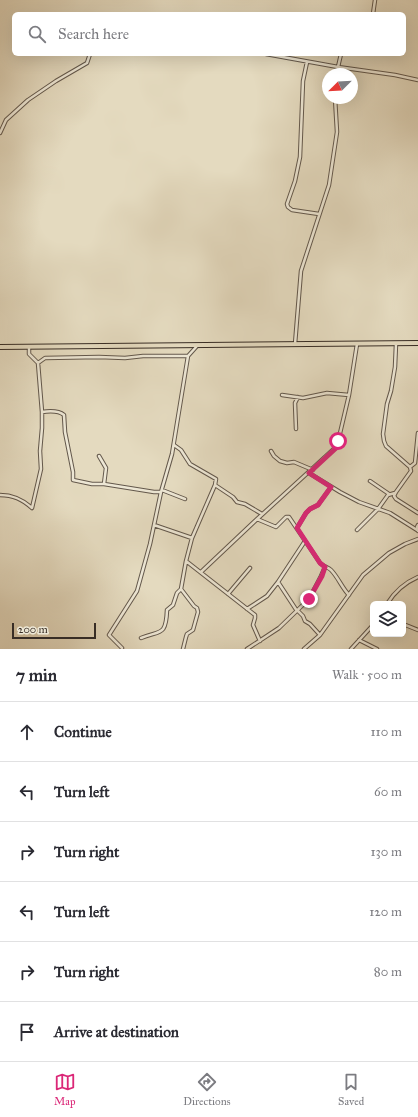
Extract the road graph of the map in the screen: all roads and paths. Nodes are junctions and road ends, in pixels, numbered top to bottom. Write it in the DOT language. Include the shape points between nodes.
graph roads {
  1 [pos="375,0"];
  2 [pos="373,12"];
  3 [pos="89,56"];
  4 [pos="276,56"];
  5 [pos="341,56"];
  6 [pos="307,62"];
  7 [pos="338,67"];
  8 [pos="418,80"];
  9 [pos="336,104"];
  10 [pos="0,133"];
  11 [pos="319,214"];
  12 [pos="396,343"];
  13 [pos="418,343"];
  14 [pos="357,344"];
  15 [pos="295,345"];
  16 [pos="197,346"];
  17 [pos="0,347"];
  18 [pos="28,347"];
  19 [pos="188,356"];
  20 [pos="38,363"];
  21 [pos="282,394"];
  22 [pos="348,395"];
  23 [pos="298,397"];
  24 [pos="42,412"];
  25 [pos="296,430"];
  26 [pos="418,433"];
  27 [pos="174,445"];
  28 [pos="271,451"];
  29 [pos="99,456"];
  30 [pos="410,467"];
  31 [pos="313,470"];
  32 [pos="309,473"];
  33 [pos="370,481"];
  34 [pos="104,484"];
  35 [pos="214,485"];
  36 [pos="331,487"];
  37 [pos="162,491"];
  38 [pos="395,493"];
  39 [pos="389,494"];
  40 [pos="0,495"];
  41 [pos="185,499"];
  42 [pos="378,509"];
  43 [pos="418,513"];
  44 [pos="262,514"];
  45 [pos="257,519"];
  46 [pos="154,525"];
  47 [pos="418,525"];
  48 [pos="297,528"];
  49 [pos="357,530"];
  50 [pos="418,531"];
  51 [pos="192,538"];
  52 [pos="418,539"];
  53 [pos="305,541"];
  54 [pos="186,561"];
  55 [pos="325,567"];
  56 [pos="250,568"];
  57 [pos="201,572"];
  58 [pos="418,577"];
  59 [pos="278,582"];
  60 [pos="181,589"];
  61 [pos="228,594"];
  62 [pos="348,595"];
  63 [pos="389,601"];
  64 [pos="247,609"];
  65 [pos="297,611"];
  66 [pos="406,625"];
  67 [pos="370,628"];
  68 [pos="418,630"];
  69 [pos="320,635"];
  70 [pos="141,638"];
  71 [pos="359,640"];
  72 [pos="260,641"];
  73 [pos="122,649"];
  74 [pos="183,649"];
  75 [pos="248,649"];
  76 [pos="304,649"];
  77 [pos="351,649"];
  78 [pos="377,649"];
  1 -- 2 [label="street"];
  3 -- 10 [label="street" via="87,63 28,100 6,120"];
  4 -- 6 [label="street"];
  5 -- 7 [label="street"];
  6 -- 7 [label="street"];
  6 -- 11 [label="street" via="303,81 300,157 287,204 292,210"];
  7 -- 8 [label="street" via="395,74"];
  9 -- 11 [label="street" via="337,132 329,185"];
  11 -- 15 [label="street" via="301,272"];
  12 -- 13 [label="main road"];
  12 -- 14 [label="main road"];
  12 -- 30 [label="street" via="384,441 386,446"];
  14 -- 15 [label="main road"];
  14 -- 22 [label="street"];
  15 -- 16 [label="main road"];
  16 -- 18 [label="main road"];
  16 -- 19 [label="street"];
  17 -- 18 [label="main road"];
  18 -- 20 [label="street" via="29,354"];
  19 -- 20 [label="street" via="45,358"];
  19 -- 27 [label="street"];
  20 -- 24 [label="street"];
  21 -- 23 [label="street"];
  22 -- 23 [label="street" via="327,393 306,398"];
  22 -- 31 [label="street" via="337,446"];
  23 -- 25 [label="street" via="295,403"];
  24 -- 34 [label="street" via="54,411 64,415 73,480"];
  24 -- 40 [label="street" via="40,469 32,508 9,495"];
  26 -- 30 [label="street" via="415,463"];
  27 -- 35 [label="street" via="181,450 190,464 216,478"];
  27 -- 37 [label="street"];
  28 -- 31 [label="street" via="280,461 294,462"];
  29 -- 34 [label="street" via="106,468"];
  30 -- 38 [label="street" via="411,471"];
  31 -- 32 [label="street"];
  32 -- 36 [label="street"];
  32 -- 44 [label="street"];
  33 -- 39 [label="street"];
  34 -- 37 [label="street"];
  35 -- 44 [label="street" via="237,502"];
  35 -- 51 [label="street"];
  36 -- 42 [label="street"];
  36 -- 48 [label="street" via="318,505 306,513"];
  37 -- 41 [label="street"];
  37 -- 46 [label="street"];
  38 -- 39 [label="street"];
  38 -- 43 [label="street" via="396,499"];
  39 -- 42 [label="street"];
  42 -- 49 [label="street"];
  42 -- 50 [label="street" via="390,513"];
  44 -- 45 [label="street"];
  45 -- 48 [label="street" via="276,527 288,516"];
  45 -- 57 [label="street"];
  46 -- 51 [label="street"];
  46 -- 73 [label="street" via="137,591 109,635"];
  47 -- 50 [label="street"];
  48 -- 53 [label="street"];
  51 -- 54 [label="street"];
  52 -- 62 [label="street" via="388,554 362,576"];
  53 -- 55 [label="street"];
  53 -- 59 [label="street"];
  54 -- 57 [label="street"];
  54 -- 60 [label="street"];
  55 -- 62 [label="street" via="332,570"];
  55 -- 65 [label="street" via="309,599"];
  56 -- 61 [label="street"];
  57 -- 61 [label="street"];
  58 -- 63 [label="street" via="401,586"];
  59 -- 64 [label="street" via="267,596"];
  59 -- 65 [label="street"];
  60 -- 70 [label="street" via="173,605 167,610 167,622 162,631"];
  60 -- 74 [label="street" via="198,612"];
  61 -- 64 [label="street"];
  62 -- 69 [label="street"];
  64 -- 72 [label="street" via="255,615 253,625"];
  65 -- 69 [label="street"];
  65 -- 72 [label="street"];
  66 -- 68 [label="street"];
  67 -- 71 [label="street"];
  69 -- 76 [label="street"];
  71 -- 77 [label="street"];
  71 -- 78 [label="street"];
  72 -- 75 [label="street"];
}
